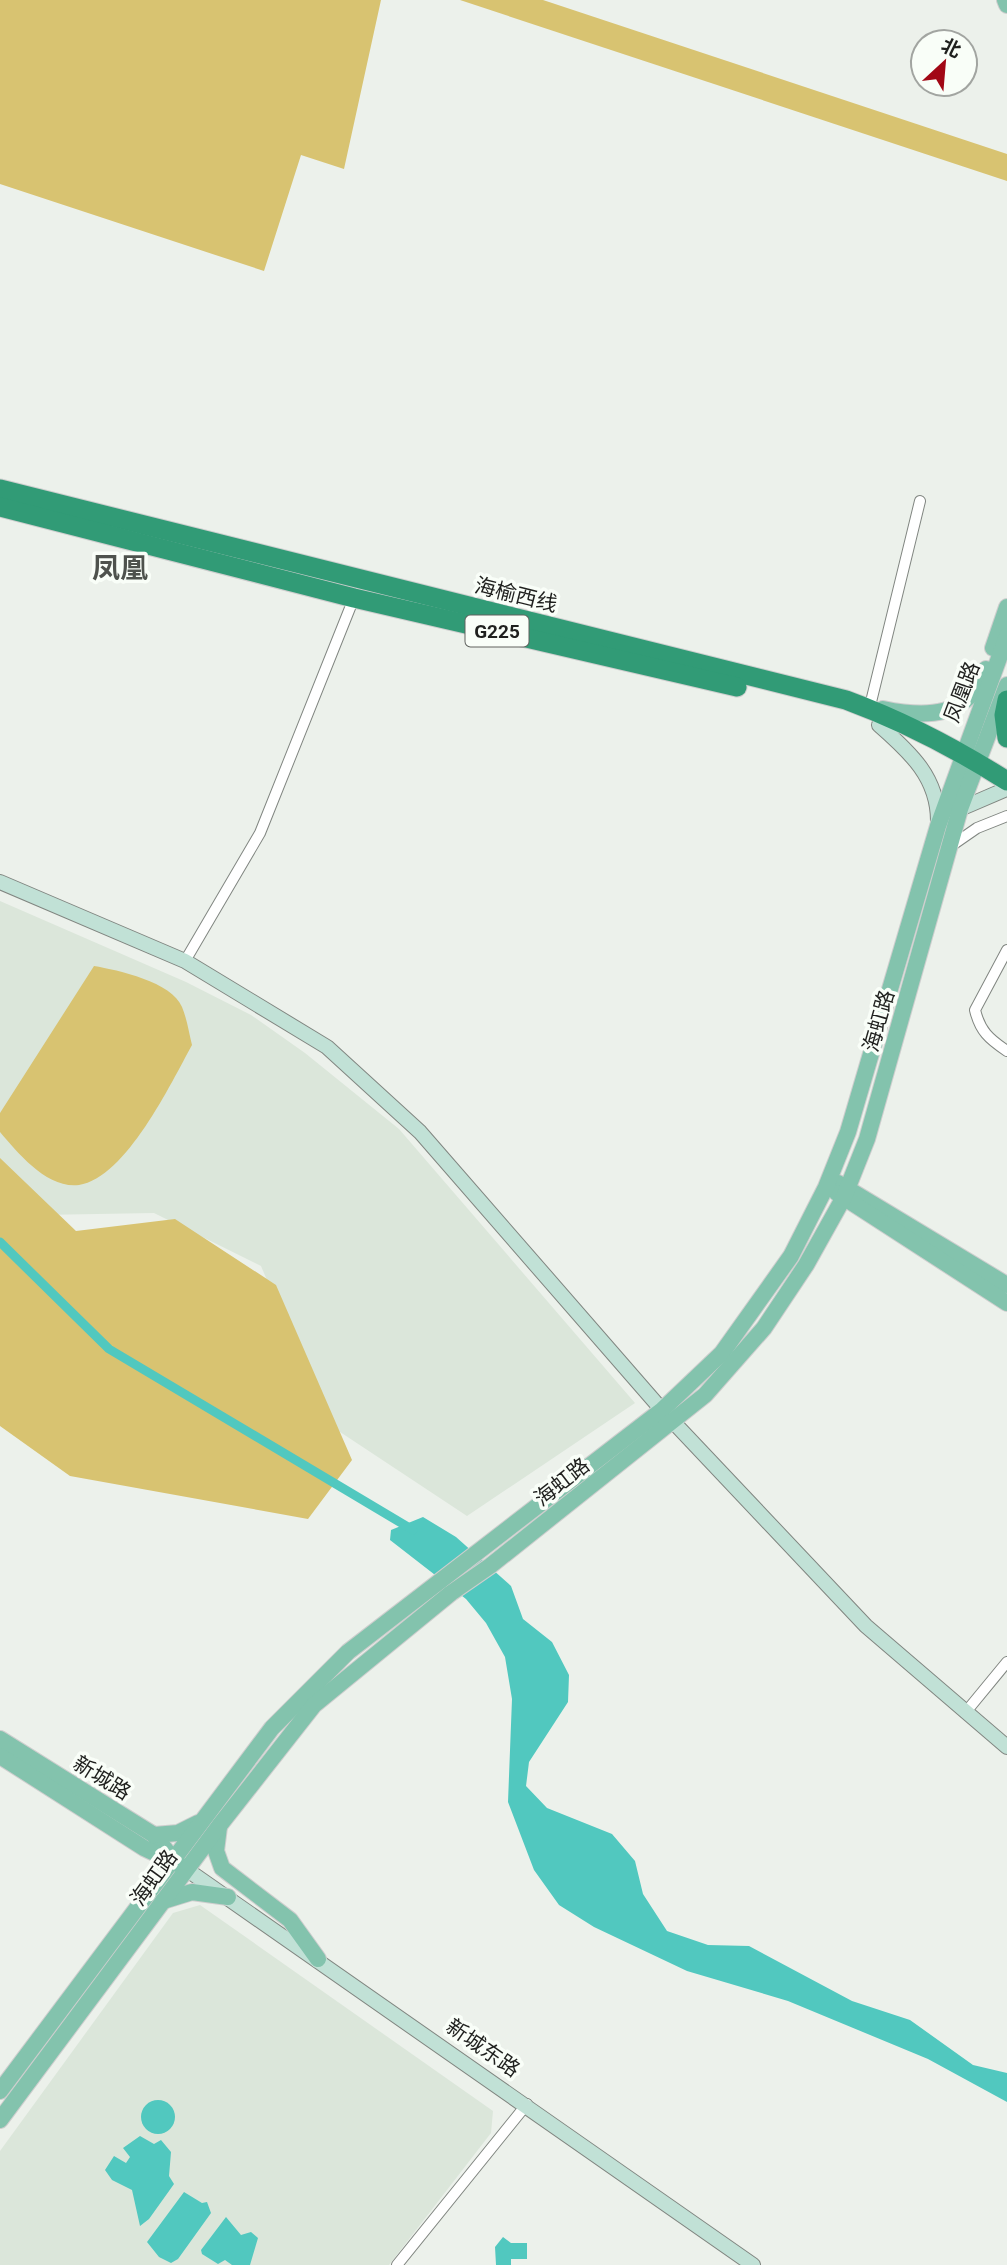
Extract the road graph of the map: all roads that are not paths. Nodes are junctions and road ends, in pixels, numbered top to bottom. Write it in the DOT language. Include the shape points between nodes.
graph roads {
  1 [pos="1004,0"];
  2 [pos="1007,5"];
  3 [pos="0,489"];
  4 [pos="920,501"];
  5 [pos="0,508"];
  6 [pos="354,598"];
  7 [pos="1007,607"];
  8 [pos="1007,636"];
  9 [pos="1007,685"];
  10 [pos="846,701"];
  11 [pos="1007,701"];
  12 [pos="870,706"];
  13 [pos="880,725"];
  14 [pos="1007,738"];
  15 [pos="972,766"];
  16 [pos="1006,788"];
  17 [pos="960,809"];
  18 [pos="1007,816"];
  19 [pos="939,826"];
  20 [pos="951,846"];
  21 [pos="0,882"];
  22 [pos="1007,950"];
  23 [pos="185,961"];
  24 [pos="1007,1051"];
  25 [pos="827,1183"];
  26 [pos="846,1192"];
  27 [pos="1007,1285"];
  28 [pos="1007,1303"];
  29 [pos="668,1415"];
  30 [pos="446,1587"];
  31 [pos="1007,1662"];
  32 [pos="965,1713"];
  33 [pos="0,1740"];
  34 [pos="1007,1748"];
  35 [pos="0,1756"];
  36 [pos="203,1819"];
  37 [pos="219,1826"];
  38 [pos="149,1841"];
  39 [pos="180,1864"];
  40 [pos="228,1897"];
  41 [pos="143,1900"];
  42 [pos="163,1901"];
  43 [pos="318,1959"];
  44 [pos="0,2091"];
  45 [pos="527,2104"];
  46 [pos="0,2120"];
  47 [pos="397,2265"];
  48 [pos="753,2265"];
  1 -- 2 [label="main road"];
  3 -- 10 [label="highway, 海榆西线 / G225"];
  4 -- 12 [label="street"];
  5 -- 6 [label="highway, 海榆西线 / G225"];
  6 -- 13 [label="highway, 海榆西线 / G225" via="772,695"];
  6 -- 23 [label="street" via="260,833"];
  7 -- 12 [label="main road" via="982,680 951,711 909,715"];
  8 -- 15 [label="main road, 凤凰路"];
  9 -- 15 [label="main road, 凤凰路"];
  10 -- 12 [label="main road"];
  10 -- 15 [label="highway, 海榆西线 / G225" via="890,717"];
  11 -- 14 [label="highway"];
  13 -- 15 [label="highway, 海榆西线 / G225"];
  13 -- 19 [label="street" via="931,782 938,800"];
  15 -- 16 [label="highway, 海榆西线 / G225"];
  15 -- 17 [label="main road, 海虹路"];
  15 -- 19 [label="main road, 海虹路"];
  16 -- 17 [label="street"];
  17 -- 20 [label="main road, 海虹路"];
  18 -- 20 [label="street" via="995,818"];
  19 -- 25 [label="main road, 海虹路" via="848,1132"];
  20 -- 26 [label="main road, 海虹路" via="867,1139"];
  21 -- 23 [label="street"];
  22 -- 24 [label="street" via="975,1010 988,1039"];
  23 -- 29 [label="street" via="327,1047 411,1124"];
  25 -- 26 [label="main road"];
  25 -- 29 [label="main road, 海虹路" via="790,1256 747,1321"];
  26 -- 27 [label="main road"];
  26 -- 28 [label="main road"];
  26 -- 29 [label="main road, 海虹路" via="764,1328 716,1385"];
  29 -- 30 [label="main road, 海虹路" via="476,1553"];
  29 -- 30 [label="main road, 海虹路" via="491,1566"];
  29 -- 32 [label="street" via="866,1626"];
  30 -- 36 [label="main road, 海虹路" via="348,1652 300,1696"];
  30 -- 37 [label="main road, 海虹路" via="314,1705"];
  31 -- 32 [label="street"];
  32 -- 34 [label="street"];
  33 -- 38 [label="main road, 新城路"];
  35 -- 38 [label="main road, 新城路"];
  36 -- 38 [label="main road" via="178,1833"];
  36 -- 39 [label="main road, 海虹路"];
  37 -- 39 [label="main road, 海虹路"];
  37 -- 43 [label="main road" via="216,1851 222,1868 290,1920"];
  38 -- 39 [label="main road, 新城路"];
  38 -- 41 [label="main road" via="151,1871"];
  39 -- 40 [label="street, 新城东路"];
  39 -- 41 [label="main road, 海虹路"];
  39 -- 42 [label="main road, 海虹路"];
  40 -- 42 [label="main road" via="192,1892"];
  40 -- 43 [label="street, 新城东路"];
  41 -- 44 [label="main road, 海虹路"];
  42 -- 46 [label="main road, 海虹路"];
  43 -- 45 [label="street, 新城东路"];
  45 -- 47 [label="street"];
  45 -- 48 [label="street, 新城东路"];
}
